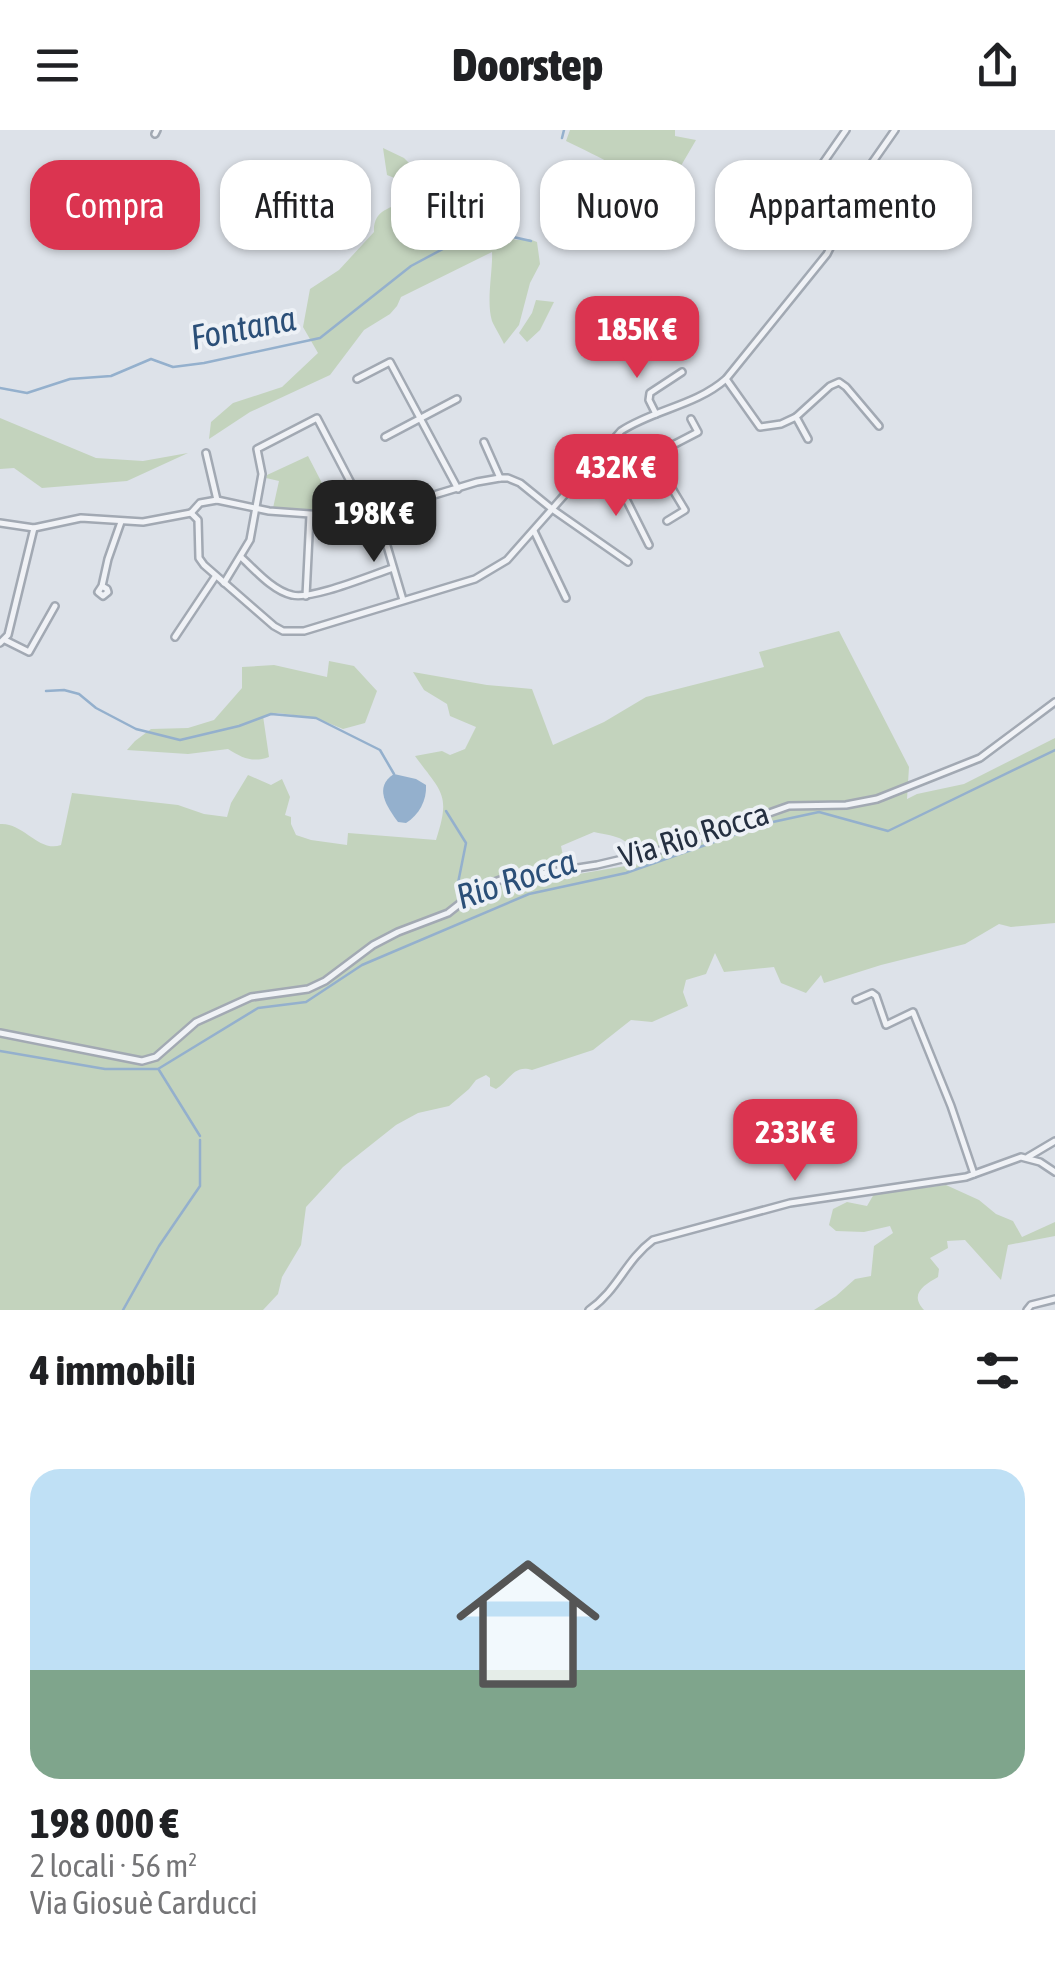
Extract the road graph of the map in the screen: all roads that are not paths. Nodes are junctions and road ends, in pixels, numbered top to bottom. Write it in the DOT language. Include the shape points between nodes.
graph roads {
  1 [pos="846,130"];
  2 [pos="895,130"];
  3 [pos="825,160"];
  4 [pos="682,372"];
  5 [pos="358,379"];
  6 [pos="726,380"];
  7 [pos="457,398"];
  8 [pos="656,414"];
  9 [pos="796,417"];
  10 [pos="420,418"];
  11 [pos="691,419"];
  12 [pos="880,426"];
  13 [pos="385,437"];
  14 [pos="808,439"];
  15 [pos="484,442"];
  16 [pos="206,453"];
  17 [pos="600,453"];
  18 [pos="653,457"];
  19 [pos="500,478"];
  20 [pos="617,481"];
  21 [pos="458,488"];
  22 [pos="217,500"];
  23 [pos="256,508"];
  24 [pos="552,509"];
  25 [pos="191,513"];
  26 [pos="310,515"];
  27 [pos="364,518"];
  28 [pos="378,519"];
  29 [pos="121,521"];
  30 [pos="667,521"];
  31 [pos="0,523"];
  32 [pos="34,528"];
  33 [pos="534,531"];
  34 [pos="649,545"];
  35 [pos="241,557"];
  36 [pos="628,562"];
  37 [pos="393,568"];
  38 [pos="216,576"];
  39 [pos="224,583"];
  40 [pos="102,586"];
  41 [pos="306,596"];
  42 [pos="566,598"];
  43 [pos="403,600"];
  44 [pos="56,606"];
  45 [pos="175,637"];
  46 [pos="2,642"];
  47 [pos="1055,702"];
  48 [pos="856,1000"];
  49 [pos="0,1034"];
  50 [pos="1055,1141"];
  51 [pos="1028,1157"];
  52 [pos="1055,1172"];
  53 [pos="974,1174"];
  54 [pos="1055,1299"];
  55 [pos="589,1310"];
  56 [pos="1028,1310"];
  1 -- 3 [label="street"];
  2 -- 6 [label="street" via="844,202 827,254"];
  4 -- 8 [label="street" via="650,393"];
  5 -- 10 [label="street" via="390,362"];
  6 -- 8 [label="street"];
  6 -- 9 [label="street" via="760,426"];
  7 -- 10 [label="street"];
  8 -- 17 [label="street" via="620,430"];
  9 -- 12 [label="street" via="839,382"];
  9 -- 14 [label="street"];
  10 -- 13 [label="street"];
  10 -- 21 [label="street"];
  11 -- 18 [label="street" via="698,432"];
  15 -- 19 [label="street"];
  16 -- 22 [label="street"];
  17 -- 20 [label="street"];
  17 -- 24 [label="street"];
  18 -- 20 [label="street"];
  18 -- 30 [label="street" via="684,510"];
  19 -- 21 [label="street"];
  19 -- 24 [label="street" via="520,483"];
  20 -- 34 [label="street"];
  21 -- 28 [label="street"];
  22 -- 23 [label="street"];
  22 -- 25 [label="street"];
  23 -- 26 [label="street"];
  23 -- 27 [label="street" via="258,449 317,418"];
  23 -- 35 [label="street"];
  24 -- 33 [label="street"];
  24 -- 36 [label="street"];
  25 -- 29 [label="street"];
  25 -- 38 [label="street" via="198,520 200,558"];
  26 -- 27 [label="street"];
  26 -- 41 [label="street"];
  27 -- 28 [label="street"];
  28 -- 37 [label="street"];
  29 -- 32 [label="street" via="81,518"];
  29 -- 40 [label="street"];
  31 -- 32 [label="street"];
  32 -- 46 [label="street"];
  33 -- 42 [label="street"];
  33 -- 43 [label="street" via="489,573"];
  35 -- 39 [label="street"];
  35 -- 41 [label="street" via="275,586"];
  37 -- 41 [label="street"];
  37 -- 43 [label="street"];
  38 -- 39 [label="street"];
  38 -- 45 [label="street"];
  39 -- 43 [label="street" via="274,626 294,632"];
  44 -- 46 [label="street" via="29,652"];
  47 -- 49 [label="street, Via Rio Rocca" via="980,758 877,800 789,806 672,847 480,887 448,913 398,932 325,981 251,997 196,1022 150,1060"];
  48 -- 53 [label="street" via="872,992 886,1025 912,1012"];
  50 -- 51 [label="street"];
  51 -- 52 [label="street"];
  51 -- 53 [label="street"];
  53 -- 55 [label="street" via="790,1203 654,1240"];
  54 -- 56 [label="street"];
}
